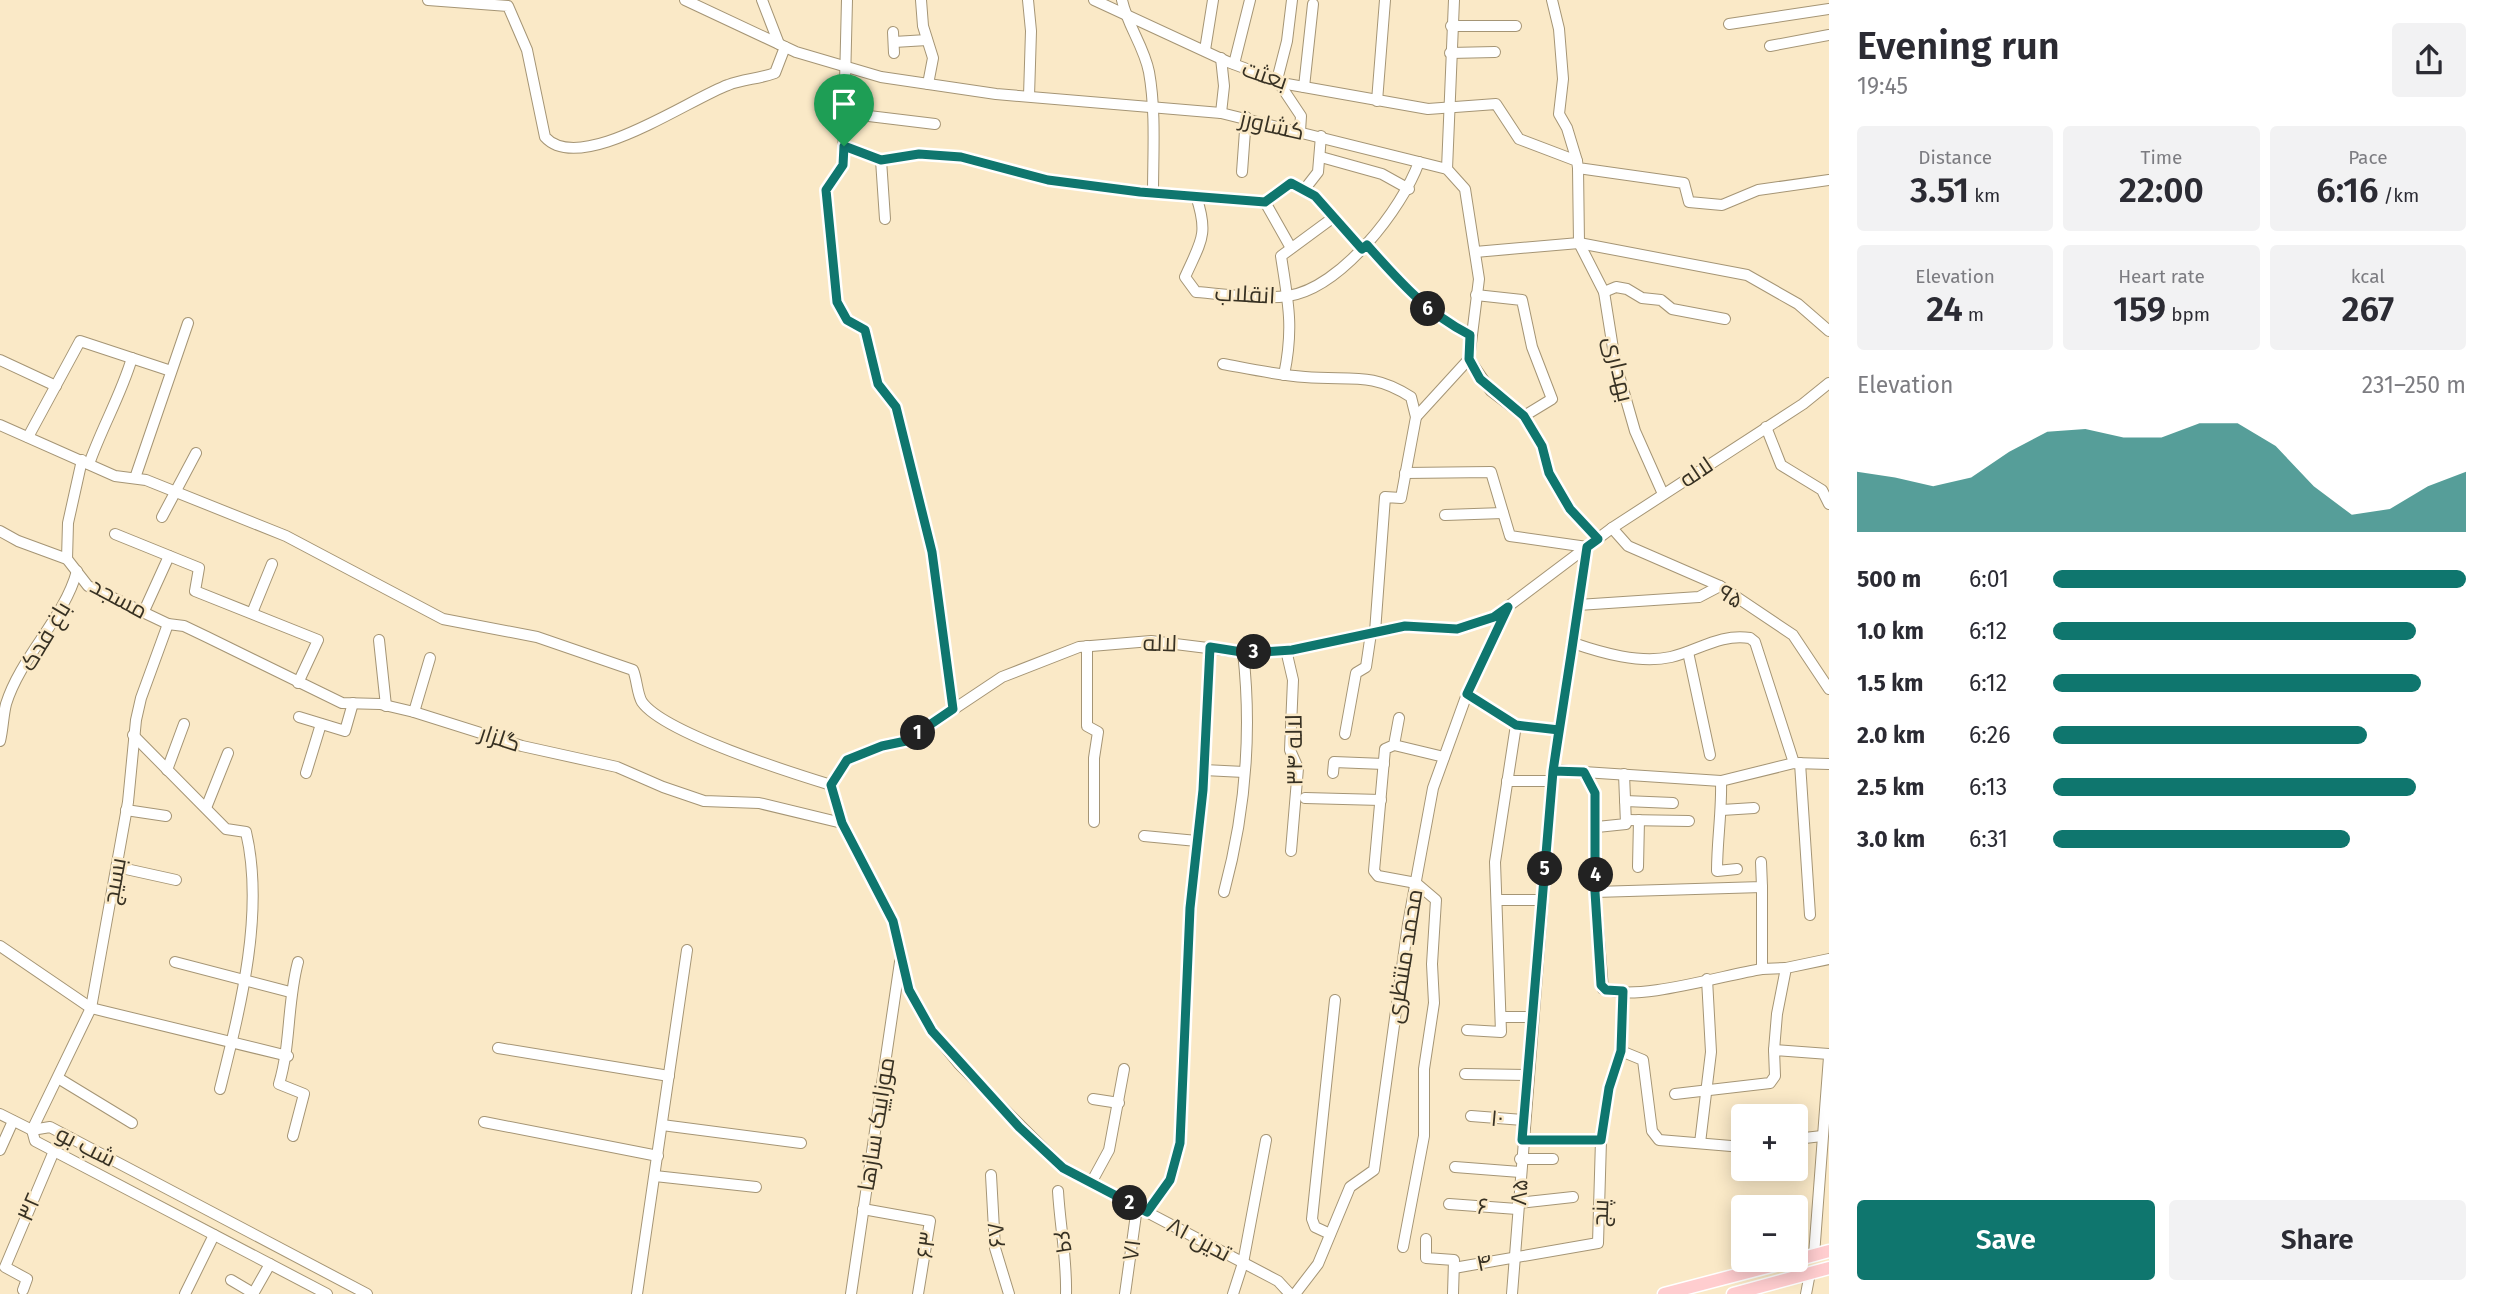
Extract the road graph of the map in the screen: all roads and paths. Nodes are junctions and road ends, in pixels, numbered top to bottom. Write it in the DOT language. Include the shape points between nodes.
graph roads {
  1 [pos="428,0"];
  2 [pos="685,0"];
  3 [pos="762,0"];
  4 [pos="847,0"];
  5 [pos="921,0"];
  6 [pos="1028,0"];
  7 [pos="1094,0"];
  8 [pos="1122,0"];
  9 [pos="1213,0"];
  10 [pos="1250,0"];
  11 [pos="1292,0"];
  12 [pos="1385,0"];
  13 [pos="1454,0"];
  14 [pos="1552,0"];
  15 [pos="1313,4"];
  16 [pos="1829,9"];
  17 [pos="1125,15"];
  18 [pos="1729,24"];
  19 [pos="1451,26"];
  20 [pos="1516,26"];
  21 [pos="1829,35"];
  22 [pos="927,40"];
  23 [pos="894,42"];
  24 [pos="782,46"];
  25 [pos="1770,46"];
  26 [pos="1205,50"];
  27 [pos="1494,52"];
  28 [pos="1450,53"];
  29 [pos="1221,58"];
  30 [pos="1234,64"];
  31 [pos="843,66"];
  32 [pos="1277,80"];
  33 [pos="928,84"];
  34 [pos="1304,87"];
  35 [pos="1028,96"];
  36 [pos="1377,100"];
  37 [pos="1151,107"];
  38 [pos="1448,108"];
  39 [pos="844,113"];
  40 [pos="1221,113"];
  41 [pos="1246,117"];
  42 [pos="935,124"];
  43 [pos="1300,131"];
  44 [pos="1321,136"];
  45 [pos="844,146"];
  46 [pos="1321,157"];
  47 [pos="881,160"];
  48 [pos="1419,162"];
  49 [pos="1577,164"];
  50 [pos="1447,169"];
  51 [pos="1242,173"];
  52 [pos="1829,180"];
  53 [pos="1409,188"];
  54 [pos="1304,190"];
  55 [pos="1153,193"];
  56 [pos="1196,196"];
  57 [pos="1265,202"];
  58 [pos="1334,217"];
  59 [pos="885,219"];
  60 [pos="1579,243"];
  61 [pos="1364,247"];
  62 [pos="1291,248"];
  63 [pos="1475,252"];
  64 [pos="1604,292"];
  65 [pos="1476,295"];
  66 [pos="1290,296"];
  67 [pos="1725,319"];
  68 [pos="188,323"];
  69 [pos="1829,331"];
  70 [pos="1470,335"];
  71 [pos="132,358"];
  72 [pos="1469,359"];
  73 [pos="0,360"];
  74 [pos="1223,364"];
  75 [pos="171,371"];
  76 [pos="1283,375"];
  77 [pos="1829,383"];
  78 [pos="56,386"];
  79 [pos="1524,416"];
  80 [pos="1416,417"];
  81 [pos="0,425"];
  82 [pos="1766,426"];
  83 [pos="28,437"];
  84 [pos="196,453"];
  85 [pos="86,462"];
  86 [pos="1405,473"];
  87 [pos="135,478"];
  88 [pos="175,493"];
  89 [pos="1663,494"];
  90 [pos="1829,504"];
  91 [pos="1503,513"];
  92 [pos="1445,515"];
  93 [pos="162,517"];
  94 [pos="1612,528"];
  95 [pos="0,531"];
  96 [pos="115,534"];
  97 [pos="1598,539"];
  98 [pos="1587,547"];
  99 [pos="169,556"];
  100 [pos="67,559"];
  101 [pos="272,565"];
  102 [pos="77,571"];
  103 [pos="1720,586"];
  104 [pos="1578,605"];
  105 [pos="1508,607"];
  106 [pos="144,611"];
  107 [pos="252,613"];
  108 [pos="169,624"];
  109 [pos="1373,632"];
  110 [pos="379,640"];
  111 [pos="1573,643"];
  112 [pos="1087,646"];
  113 [pos="1210,647"];
  114 [pos="1286,650"];
  115 [pos="1243,652"];
  116 [pos="1688,652"];
  117 [pos="430,658"];
  118 [pos="298,683"];
  119 [pos="1829,689"];
  120 [pos="1467,694"];
  121 [pos="353,703"];
  122 [pos="386,706"];
  123 [pos="953,709"];
  124 [pos="414,712"];
  125 [pos="299,717"];
  126 [pos="1399,718"];
  127 [pos="184,724"];
  128 [pos="321,724"];
  129 [pos="1516,725"];
  130 [pos="1559,730"];
  131 [pos="1345,734"];
  132 [pos="133,735"];
  133 [pos="0,741"];
  134 [pos="1394,745"];
  135 [pos="228,753"];
  136 [pos="1710,755"];
  137 [pos="1444,757"];
  138 [pos="1797,763"];
  139 [pos="1384,764"];
  140 [pos="1829,764"];
  141 [pos="167,770"];
  142 [pos="1204,770"];
  143 [pos="1244,772"];
  144 [pos="1584,772"];
  145 [pos="306,773"];
  146 [pos="1333,774"];
  147 [pos="1623,774"];
  148 [pos="1553,776"];
  149 [pos="1507,781"];
  150 [pos="1721,781"];
  151 [pos="831,785"];
  152 [pos="1305,798"];
  153 [pos="1381,800"];
  154 [pos="1625,801"];
  155 [pos="1673,803"];
  156 [pos="206,808"];
  157 [pos="1754,808"];
  158 [pos="126,810"];
  159 [pos="1722,810"];
  160 [pos="166,816"];
  161 [pos="1626,820"];
  162 [pos="1639,820"];
  163 [pos="1689,821"];
  164 [pos="1094,822"];
  165 [pos="842,823"];
  166 [pos="1597,827"];
  167 [pos="1144,836"];
  168 [pos="1197,841"];
  169 [pos="1291,850"];
  170 [pos="1761,862"];
  171 [pos="117,867"];
  172 [pos="1638,867"];
  173 [pos="1737,869"];
  174 [pos="176,880"];
  175 [pos="1416,883"];
  176 [pos="1762,887"];
  177 [pos="1224,892"];
  178 [pos="1595,892"];
  179 [pos="1497,900"];
  180 [pos="1542,900"];
  181 [pos="1810,915"];
  182 [pos="0,946"];
  183 [pos="687,950"];
  184 [pos="901,954"];
  185 [pos="1829,959"];
  186 [pos="175,962"];
  187 [pos="298,962"];
  188 [pos="1786,968"];
  189 [pos="1762,969"];
  190 [pos="242,979"];
  191 [pos="1707,979"];
  192 [pos="1623,991"];
  193 [pos="290,992"];
  194 [pos="1335,1000"];
  195 [pos="91,1008"];
  196 [pos="1501,1017"];
  197 [pos="1532,1017"];
  198 [pos="1467,1030"];
  199 [pos="232,1042"];
  200 [pos="498,1048"];
  201 [pos="1621,1051"];
  202 [pos="1774,1051"];
  203 [pos="1829,1055"];
  204 [pos="288,1056"];
  205 [pos="1124,1069"];
  206 [pos="1465,1074"];
  207 [pos="1527,1075"];
  208 [pos="669,1076"];
  209 [pos="58,1078"];
  210 [pos="220,1089"];
  211 [pos="1706,1091"];
  212 [pos="1675,1094"];
  213 [pos="1093,1100"];
  214 [pos="1119,1103"];
  215 [pos="0,1114"];
  216 [pos="1471,1116"];
  217 [pos="1523,1120"];
  218 [pos="13,1121"];
  219 [pos="484,1122"];
  220 [pos="132,1123"];
  221 [pos="662,1125"];
  222 [pos="32,1130"];
  223 [pos="293,1136"];
  224 [pos="1822,1136"];
  225 [pos="1808,1138"];
  226 [pos="1266,1140"];
  227 [pos="1522,1140"];
  228 [pos="1601,1140"];
  229 [pos="802,1143"];
  230 [pos="1700,1143"];
  231 [pos="1731,1146"];
  232 [pos="0,1150"];
  233 [pos="54,1151"];
  234 [pos="658,1156"];
  235 [pos="1521,1159"];
  236 [pos="1553,1159"];
  237 [pos="1455,1167"];
  238 [pos="1520,1172"];
  239 [pos="991,1175"];
  240 [pos="655,1176"];
  241 [pos="1091,1183"];
  242 [pos="756,1187"];
  243 [pos="1058,1191"];
  244 [pos="1573,1197"];
  245 [pos="1449,1203"];
  246 [pos="1518,1206"];
  247 [pos="863,1209"];
  248 [pos="1142,1209"];
  249 [pos="1330,1234"];
  250 [pos="214,1235"];
  251 [pos="1426,1239"];
  252 [pos="1404,1247"];
  253 [pos="1829,1251"];
  254 [pos="1514,1255"];
  255 [pos="1814,1255"];
  256 [pos="1808,1257"];
  257 [pos="1243,1263"];
  258 [pos="270,1264"];
  259 [pos="1454,1268"];
  260 [pos="1829,1268"];
  261 [pos="1749,1272"];
  262 [pos="1810,1273"];
  263 [pos="231,1280"];
  264 [pos="23,1290"];
  265 [pos="253,1293"];
  266 [pos="1740,1293"];
  267 [pos="186,1294"];
  268 [pos="327,1294"];
  269 [pos="367,1294"];
  270 [pos="637,1294"];
  271 [pos="851,1294"];
  272 [pos="918,1294"];
  273 [pos="1009,1294"];
  274 [pos="1066,1294"];
  275 [pos="1125,1294"];
  276 [pos="1233,1294"];
  277 [pos="1293,1294"];
  278 [pos="1453,1294"];
  279 [pos="1512,1294"];
  280 [pos="1664,1294"];
  281 [pos="1806,1294"];
  1 -- 24 [label="street" via="508,6 527,50 545,137 569,148 594,147 730,84 775,73"];
  2 -- 24 [label="street, کشاورز"];
  3 -- 24 [label="street"];
  4 -- 31 [label="street"];
  5 -- 22 [label="street"];
  6 -- 35 [label="street"];
  7 -- 17 [label="street, بعثت"];
  8 -- 17 [label="street"];
  9 -- 26 [label="street"];
  10 -- 30 [label="street"];
  11 -- 32 [label="street"];
  12 -- 36 [label="street"];
  13 -- 19 [label="street"];
  14 -- 49 [label="street" via="1563,79 1559,114"];
  15 -- 34 [label="street"];
  16 -- 18 [label="street"];
  17 -- 26 [label="street, بعثت"];
  17 -- 37 [label="street" via="1140,39"];
  19 -- 20 [label="street"];
  19 -- 28 [label="street"];
  21 -- 25 [label="street"];
  22 -- 23 [label="street"];
  22 -- 33 [label="street" via="933,58"];
  24 -- 31 [label="street, کشاورز"];
  26 -- 29 [label="street, بعثت"];
  27 -- 28 [label="street"];
  28 -- 38 [label="street"];
  29 -- 30 [label="street, بعثت"];
  29 -- 40 [label="street"];
  30 -- 32 [label="street, بعثت"];
  31 -- 33 [label="street, کشاورز"];
  31 -- 39 [label="street"];
  32 -- 34 [label="street, بعثت"];
  32 -- 43 [label="street" via="1301,116"];
  33 -- 35 [label="street, کشاورز"];
  34 -- 36 [label="street, بعثت"];
  35 -- 37 [label="street, کشاورز"];
  36 -- 38 [label="street, بعثت"];
  37 -- 40 [label="street, کشاورز"];
  37 -- 55 [label="street"];
  38 -- 49 [label="street, بعثت" via="1496,104 1519,139"];
  38 -- 50 [label="street"];
  39 -- 42 [label="street"];
  39 -- 45 [label="street"];
  40 -- 41 [label="street, کشاورز"];
  41 -- 43 [label="street, کشاورز"];
  41 -- 51 [label="street"];
  43 -- 44 [label="street, کشاورز"];
  44 -- 46 [label="street"];
  44 -- 48 [label="street, کشاورز"];
  45 -- 47 [label="street"];
  45 -- 123 [label="street" via="843,165 826,190 837,302 847,320 865,330 878,384 896,407 932,552"];
  46 -- 53 [label="street" via="1382,174"];
  46 -- 54 [label="street" via="1318,172"];
  47 -- 55 [label="street" via="919,154 961,157 1048,180"];
  47 -- 59 [label="street"];
  48 -- 50 [label="street, کشاورز"];
  48 -- 53 [label="street, انقلاب"];
  49 -- 52 [label="street" via="1684,183 1689,202 1722,205 1758,190"];
  49 -- 60 [label="street"];
  50 -- 63 [label="street" via="1465,189"];
  53 -- 61 [label="street, انقلاب"];
  54 -- 57 [label="street" via="1291,183"];
  54 -- 58 [label="street"];
  55 -- 56 [label="street"];
  56 -- 57 [label="street"];
  56 -- 66 [label="street, انقلاب" via="1205,223 1185,277 1196,292"];
  57 -- 62 [label="street"];
  58 -- 61 [label="street"];
  58 -- 62 [label="street"];
  60 -- 63 [label="street"];
  60 -- 64 [label="street, بهداری"];
  60 -- 69 [label="street" via="1747,275 1798,304"];
  61 -- 66 [label="street, انقلاب" via="1331,277"];
  61 -- 70 [label="street" via="1410,294"];
  62 -- 66 [label="street" via="1281,256"];
  63 -- 65 [label="street"];
  64 -- 67 [label="street" via="1627,289 1642,298 1661,300 1672,309"];
  64 -- 89 [label="street, بهداری" via="1615,361 1634,430"];
  65 -- 70 [label="street"];
  65 -- 79 [label="street" via="1522,300 1532,347 1552,399"];
  66 -- 76 [label="street" via="1290,348"];
  68 -- 75 [label="street"];
  70 -- 72 [label="street"];
  71 -- 75 [label="street"];
  71 -- 78 [label="street" via="80,341"];
  71 -- 85 [label="street" via="122,394"];
  72 -- 79 [label="street" via="1491,391"];
  72 -- 80 [label="street"];
  73 -- 78 [label="street"];
  74 -- 76 [label="street"];
  75 -- 87 [label="street"];
  76 -- 80 [label="street" via="1369,377 1411,397"];
  77 -- 82 [label="street, لاله"];
  78 -- 83 [label="street"];
  79 -- 97 [label="street" via="1570,509"];
  80 -- 86 [label="street"];
  81 -- 83 [label="street"];
  82 -- 89 [label="street, لاله"];
  82 -- 90 [label="street" via="1780,465 1822,489"];
  83 -- 85 [label="street"];
  84 -- 88 [label="street"];
  85 -- 87 [label="street" via="115,476"];
  85 -- 100 [label="street" via="68,523"];
  86 -- 91 [label="street" via="1491,472"];
  86 -- 109 [label="street" via="1401,498 1385,497"];
  87 -- 88 [label="street"];
  88 -- 93 [label="street"];
  88 -- 151 [label="street" via="286,536 443,619 537,637 634,670 641,701 657,714 761,764"];
  89 -- 94 [label="street, لاله"];
  91 -- 92 [label="street"];
  91 -- 98 [label="street" via="1514,538"];
  94 -- 97 [label="street, لاله"];
  94 -- 103 [label="street, ۹۵" via="1628,547"];
  95 -- 100 [label="street"];
  96 -- 99 [label="street"];
  97 -- 98 [label="street, لاله"];
  98 -- 104 [label="street, ۸۵"];
  98 -- 105 [label="street, لاله"];
  99 -- 106 [label="street"];
  99 -- 107 [label="street" via="199,568 195,591"];
  100 -- 102 [label="street, مسجد"];
  101 -- 107 [label="street"];
  102 -- 106 [label="street, مسجد" via="88,586"];
  102 -- 133 [label="street, باغ فدک" via="71,594 6,703"];
  103 -- 104 [label="street" via="1699,597"];
  103 -- 119 [label="street, ۹۵" via="1793,635"];
  104 -- 111 [label="street, ۸۵"];
  105 -- 109 [label="street, لاله" via="1494,617 1457,629 1405,626"];
  105 -- 120 [label="street, محمد منتظری"];
  106 -- 108 [label="street, مسجد"];
  107 -- 118 [label="street" via="318,640"];
  108 -- 118 [label="street, گلزار" via="196,632"];
  108 -- 132 [label="street, بسیج" via="141,698"];
  109 -- 114 [label="street, لاله"];
  109 -- 131 [label="street" via="1366,667 1356,673"];
  110 -- 122 [label="street"];
  111 -- 116 [label="street" via="1647,659"];
  111 -- 130 [label="street, ۸۵"];
  112 -- 113 [label="street, لاله" via="1151,641"];
  112 -- 123 [label="street, لاله" via="1002,677"];
  112 -- 164 [label="street" via="1087,726 1098,732"];
  113 -- 115 [label="street, لاله"];
  113 -- 142 [label="street, ۷۱"];
  114 -- 115 [label="street, لاله"];
  114 -- 169 [label="street, لاله ۳۴" via="1293,680 1290,750 1298,768"];
  115 -- 143 [label="street" via="1248,705"];
  116 -- 136 [label="street"];
  116 -- 138 [label="street" via="1704,643 1744,637 1755,642"];
  117 -- 124 [label="street"];
  118 -- 121 [label="street, گلزار" via="342,703"];
  120 -- 129 [label="street"];
  120 -- 137 [label="street, محمد منتظری"];
  121 -- 122 [label="street, گلزار"];
  121 -- 128 [label="street" via="345,731"];
  122 -- 124 [label="street, گلزار"];
  123 -- 151 [label="street, لاله" via="906,741 847,760"];
  124 -- 165 [label="street, گلزار" via="522,746 617,767 704,801 759,803"];
  125 -- 128 [label="street"];
  126 -- 134 [label="street"];
  127 -- 141 [label="street"];
  128 -- 145 [label="street"];
  129 -- 130 [label="street"];
  129 -- 149 [label="street"];
  130 -- 148 [label="street, ۸۵"];
  132 -- 141 [label="street"];
  132 -- 158 [label="street, بسیج"];
  134 -- 137 [label="street"];
  134 -- 139 [label="street" via="1385,749"];
  135 -- 156 [label="street"];
  137 -- 175 [label="street, محمد منتظری" via="1433,788"];
  138 -- 140 [label="street"];
  138 -- 150 [label="street"];
  138 -- 181 [label="street"];
  139 -- 146 [label="street" via="1334,762"];
  139 -- 153 [label="street"];
  141 -- 156 [label="street"];
  142 -- 143 [label="street"];
  142 -- 168 [label="street, ۷۱"];
  143 -- 177 [label="street" via="1239,825"];
  144 -- 147 [label="street"];
  144 -- 148 [label="street"];
  144 -- 166 [label="street" via="1595,793"];
  147 -- 150 [label="street"];
  147 -- 154 [label="street"];
  148 -- 149 [label="street"];
  148 -- 180 [label="street, ۸۵"];
  149 -- 179 [label="street" via="1495,862"];
  150 -- 159 [label="street"];
  151 -- 165 [label="street, تدین ۸۱"];
  152 -- 153 [label="street"];
  153 -- 175 [label="street" via="1375,874"];
  154 -- 155 [label="street"];
  154 -- 161 [label="street"];
  156 -- 190 [label="street" via="226,829 246,832 249,845 254,913"];
  157 -- 159 [label="street"];
  158 -- 160 [label="street"];
  158 -- 171 [label="street, بسیج"];
  159 -- 173 [label="street" via="1717,870"];
  161 -- 162 [label="street"];
  161 -- 166 [label="street" via="1626,824"];
  162 -- 163 [label="street"];
  162 -- 172 [label="street"];
  165 -- 184 [label="street, تدین ۸۱" via="893,921"];
  166 -- 178 [label="street"];
  167 -- 168 [label="street"];
  168 -- 248 [label="street, ۷۱" via="1180,1143 1170,1180"];
  170 -- 176 [label="street"];
  171 -- 174 [label="street"];
  171 -- 195 [label="street, بسیج"];
  175 -- 249 [label="street, محمد منتظری" via="1377,1161 1368,1176 1350,1187"];
  175 -- 252 [label="street" via="1436,900 1434,1003 1424,1069 1424,1136"];
  176 -- 178 [label="street"];
  176 -- 189 [label="street"];
  178 -- 192 [label="street" via="1601,985 1606,990"];
  179 -- 180 [label="street"];
  179 -- 196 [label="street"];
  180 -- 197 [label="street, ۸۵"];
  182 -- 195 [label="street"];
  183 -- 208 [label="street"];
  184 -- 241 [label="street, تدین ۸۱" via="909,990 945,1048 1054,1160"];
  184 -- 247 [label="street, موزاییک سازها"];
  185 -- 188 [label="street"];
  186 -- 190 [label="street"];
  187 -- 193 [label="street"];
  188 -- 189 [label="street"];
  188 -- 202 [label="street"];
  189 -- 191 [label="street"];
  190 -- 193 [label="street"];
  190 -- 199 [label="street"];
  191 -- 192 [label="street" via="1660,991"];
  191 -- 211 [label="street" via="1711,1052"];
  192 -- 201 [label="street"];
  193 -- 204 [label="street"];
  194 -- 249 [label="street" via="1311,1219 1315,1227"];
  195 -- 199 [label="street"];
  195 -- 209 [label="street, بسیج"];
  196 -- 197 [label="street"];
  196 -- 198 [label="street" via="1501,1032"];
  197 -- 207 [label="street, ۸۵"];
  199 -- 204 [label="street"];
  199 -- 210 [label="street"];
  200 -- 208 [label="street"];
  201 -- 228 [label="street" via="1609,1088"];
  201 -- 230 [label="street" via="1643,1060 1654,1136"];
  202 -- 203 [label="street"];
  202 -- 211 [label="street" via="1775,1076 1770,1083"];
  203 -- 224 [label="street"];
  204 -- 223 [label="street" via="279,1084 304,1094"];
  205 -- 214 [label="street"];
  206 -- 207 [label="street"];
  207 -- 217 [label="street, ۸۵"];
  208 -- 221 [label="street"];
  209 -- 220 [label="street"];
  209 -- 222 [label="street, بسیج"];
  211 -- 212 [label="street"];
  211 -- 230 [label="street"];
  213 -- 214 [label="street"];
  214 -- 241 [label="street" via="1110,1150"];
  215 -- 218 [label="street"];
  216 -- 217 [label="street, ۱۰"];
  217 -- 227 [label="street, ۸۵"];
  218 -- 222 [label="street"];
  218 -- 232 [label="street"];
  219 -- 234 [label="street"];
  221 -- 229 [label="street"];
  221 -- 234 [label="street"];
  222 -- 233 [label="street, شب بو" via="35,1141"];
  222 -- 269 [label="street, شب بو" via="50,1127"];
  224 -- 225 [label="street"];
  224 -- 255 [label="street"];
  226 -- 257 [label="street"];
  227 -- 228 [label="street"];
  227 -- 235 [label="street, ۸۵"];
  228 -- 254 [label="street, پنج" via="1598,1243"];
  230 -- 231 [label="street"];
  233 -- 250 [label="street, شب بو"];
  233 -- 264 [label="street, ۳۲" via="5,1267 27,1279"];
  234 -- 240 [label="street"];
  235 -- 236 [label="street"];
  235 -- 238 [label="street, ۸۵"];
  237 -- 238 [label="street"];
  238 -- 246 [label="street, ۸۵"];
  239 -- 273 [label="street, ۶۷" via="995,1248"];
  240 -- 242 [label="street"];
  240 -- 270 [label="street"];
  241 -- 248 [label="street, تدین ۸۱"];
  243 -- 274 [label="street, ۶۹"];
  244 -- 246 [label="street, ۶"];
  245 -- 246 [label="street, ۶"];
  246 -- 254 [label="street, ۸۵"];
  247 -- 271 [label="street, موزاییک سازها"];
  247 -- 272 [label="street, ۶۳" via="930,1221"];
  248 -- 257 [label="street, تدین ۸۱"];
  248 -- 275 [label="street, ۷۱"];
  249 -- 277 [label="street, محمد منتظری" via="1318,1264"];
  250 -- 258 [label="street, شب بو"];
  250 -- 267 [label="street"];
  251 -- 259 [label="street" via="1426,1258 1454,1260"];
  253 -- 255 [label="main road"];
  254 -- 259 [label="street, ۴"];
  254 -- 279 [label="street, ۸۵"];
  255 -- 256 [label="main road"];
  257 -- 276 [label="street"];
  257 -- 277 [label="street, تدین ۸۱"];
  258 -- 265 [label="street"];
  258 -- 268 [label="street, شب بو"];
  259 -- 278 [label="street"];
  260 -- 262 [label="main road"];
  261 -- 280 [label="main road"];
  262 -- 266 [label="main road"];
  262 -- 281 [label="street"];
  263 -- 265 [label="street"];
}
